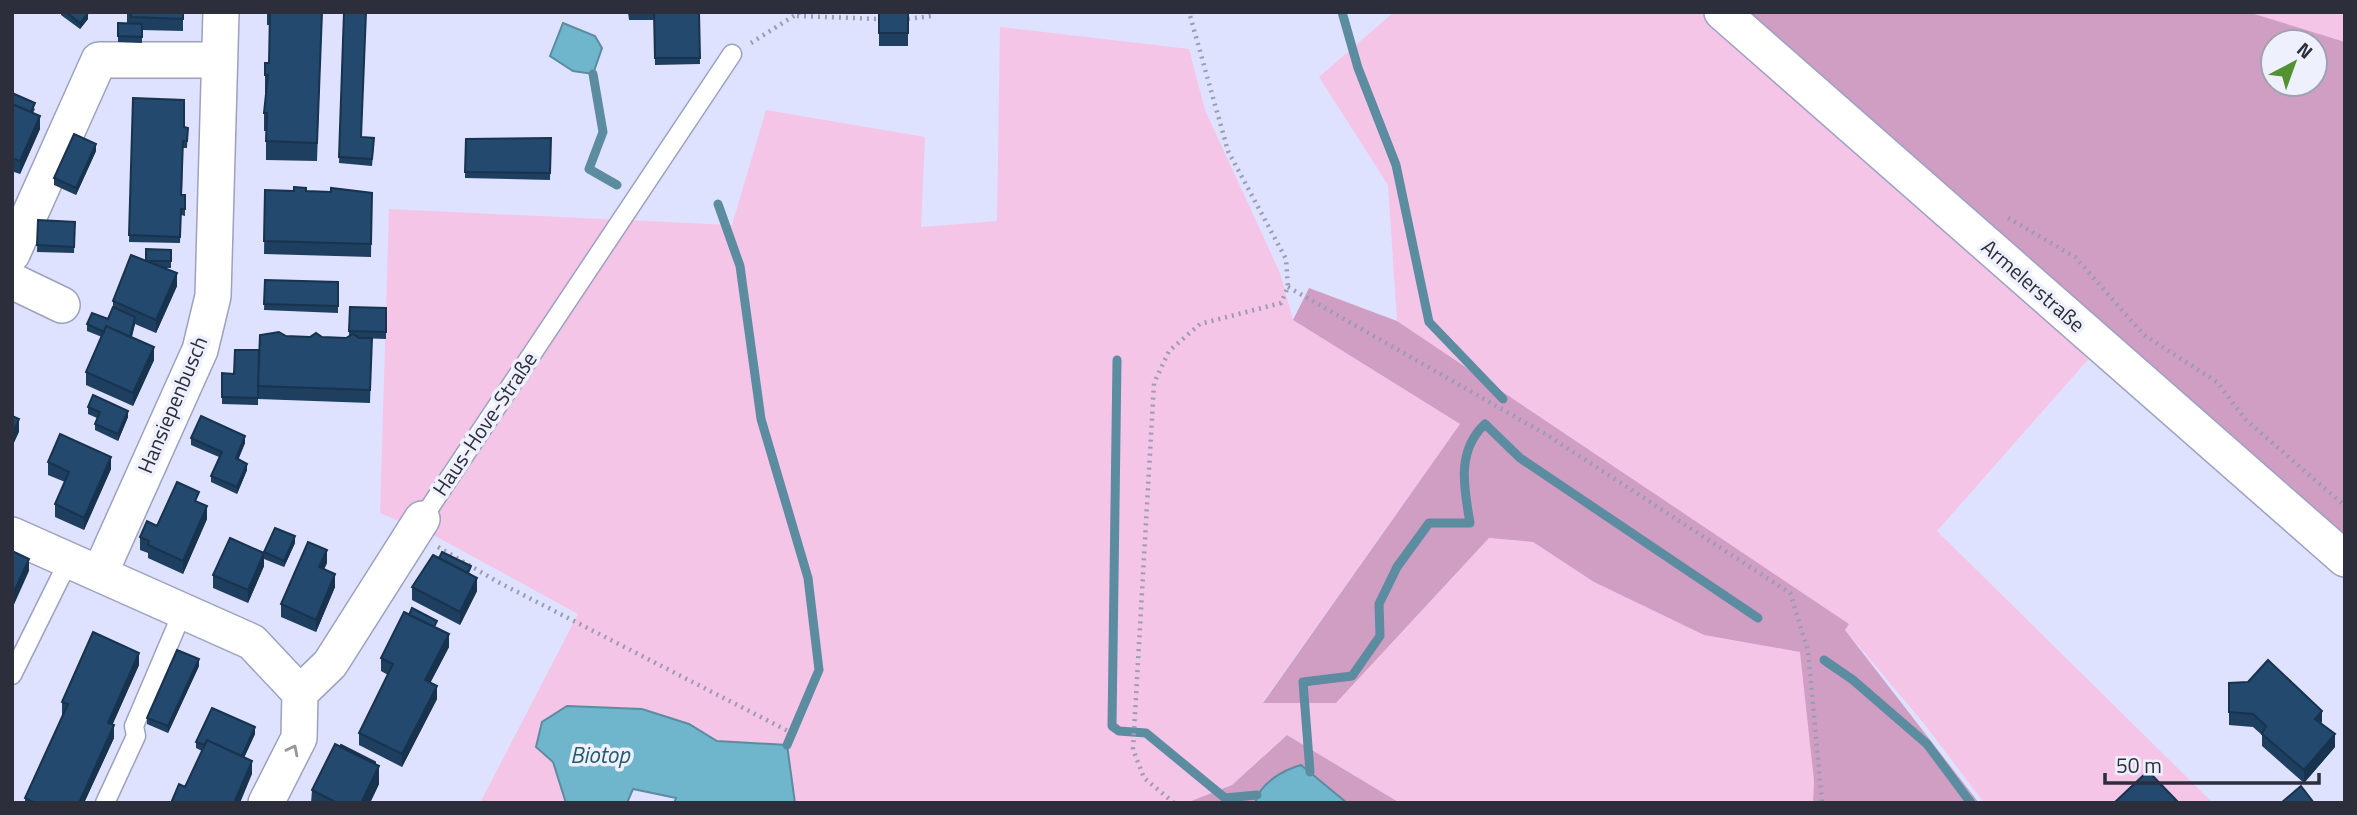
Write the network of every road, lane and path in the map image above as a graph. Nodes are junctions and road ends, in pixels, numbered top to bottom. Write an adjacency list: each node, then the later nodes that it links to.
1 (221, 12): 9 (street, Hansiepenbusch)
2 (932, 12): 7 (path)
3 (1188, 12): 13 (path)
4 (1723, 12): 18 (street, Armelerstraße)
5 (798, 14): 6 (path); 8 (path)
6 (879, 19)
7 (908, 19)
8 (732, 54): 16 (lane, Haus-Hove-Straße)
9 (219, 60): 11 (street); 19 (street, Hansiepenbusch)
10 (1999, 210): 15 (path)
11 (12, 254)
12 (12, 281): 14 (street)
13 (1289, 287): 26 (path); 27 (path)
14 (62, 305)
15 (2345, 506)
16 (417, 526): 22 (street, Haus-Hove-Straße); 23 (path)
17 (12, 535): 19 (street)
18 (2345, 559)
19 (84, 567): 20 (street); 21 (lane)
20 (183, 611): 22 (street); 24 (lane)
21 (12, 674)
22 (300, 693): 25 (street, one-way to 22)
23 (788, 731)
24 (105, 803)
25 (266, 803)
26 (1174, 803)
27 (1822, 803)

